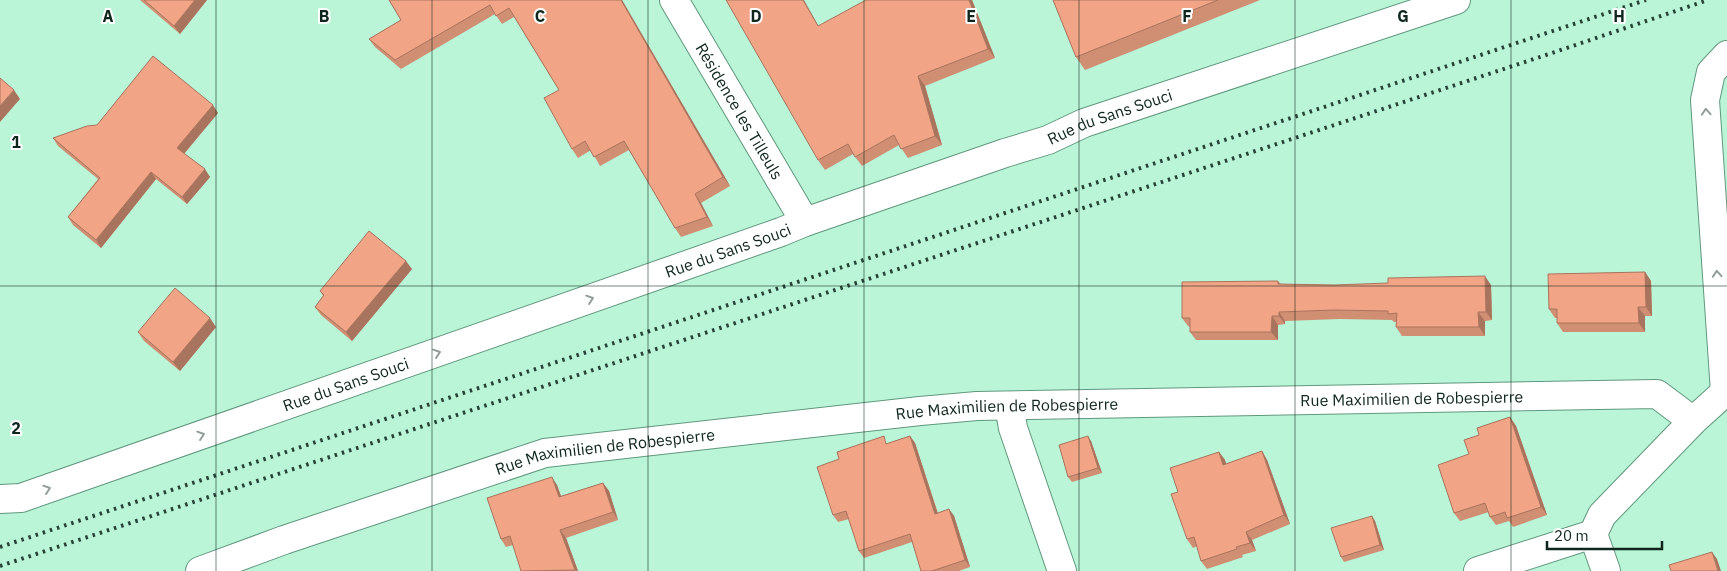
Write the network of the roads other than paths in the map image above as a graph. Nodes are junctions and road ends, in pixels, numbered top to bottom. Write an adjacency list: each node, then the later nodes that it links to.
1 (674, 0): 4 (street, Résidence les Tilleuls)
2 (1456, 0): 4 (street, Rue du Sans Souci)
3 (1727, 55): 5 (street, one-way to 3)
4 (804, 222): 8 (street, Rue du Sans Souci, one-way to 4)
5 (1726, 392): 7 (street)
6 (1008, 406): 7 (street, Rue Maximilien de Robespierre); 10 (street, Rue Maximilien de Robespierre); 11 (street)
7 (1693, 421): 9 (street)
8 (0, 499)
9 (1594, 534): 12 (street); 13 (street)
10 (200, 571)
11 (1062, 571)
12 (1478, 571)
13 (1606, 571)

